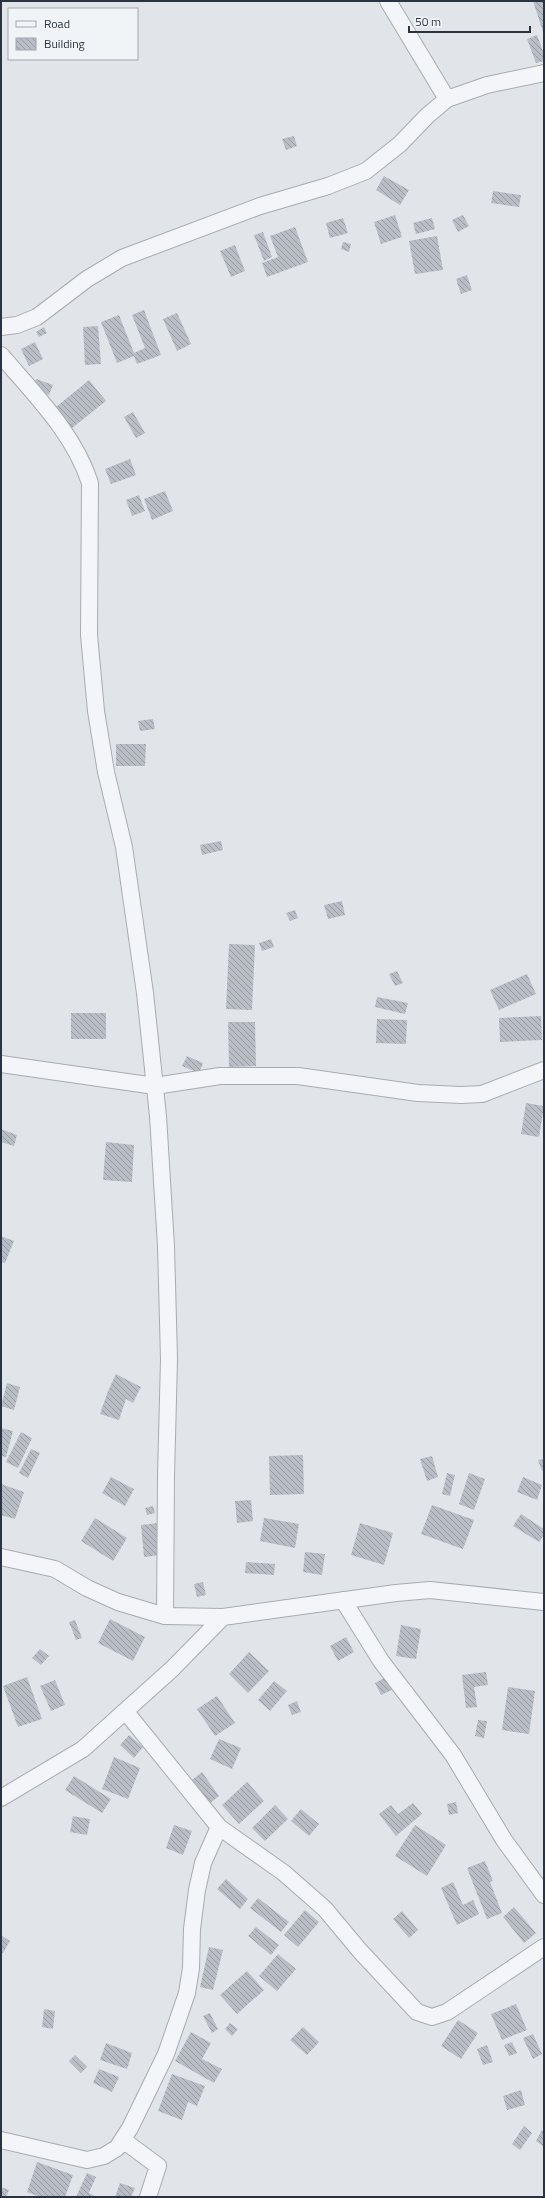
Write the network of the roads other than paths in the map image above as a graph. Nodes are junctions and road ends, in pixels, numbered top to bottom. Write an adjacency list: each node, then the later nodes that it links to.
1 (388, 1): 3 (street)
2 (544, 73): 3 (street)
3 (446, 99): 4 (street)
4 (1, 327)
5 (1, 355): 8 (street)
6 (1, 1064): 8 (street)
7 (544, 1070): 8 (street)
8 (155, 1086): 12 (street)
9 (1, 1557): 12 (street)
10 (343, 1600): 11 (street); 13 (street); 17 (street)
11 (544, 1602)
12 (165, 1616): 13 (street)
13 (224, 1617): 14 (street)
14 (126, 1712): 15 (street); 16 (street)
15 (1, 1798)
16 (220, 1827): 18 (street); 20 (street)
17 (544, 1895)
18 (544, 1947)
19 (1, 2140): 20 (street)
20 (123, 2140): 21 (street)
21 (148, 2197)

